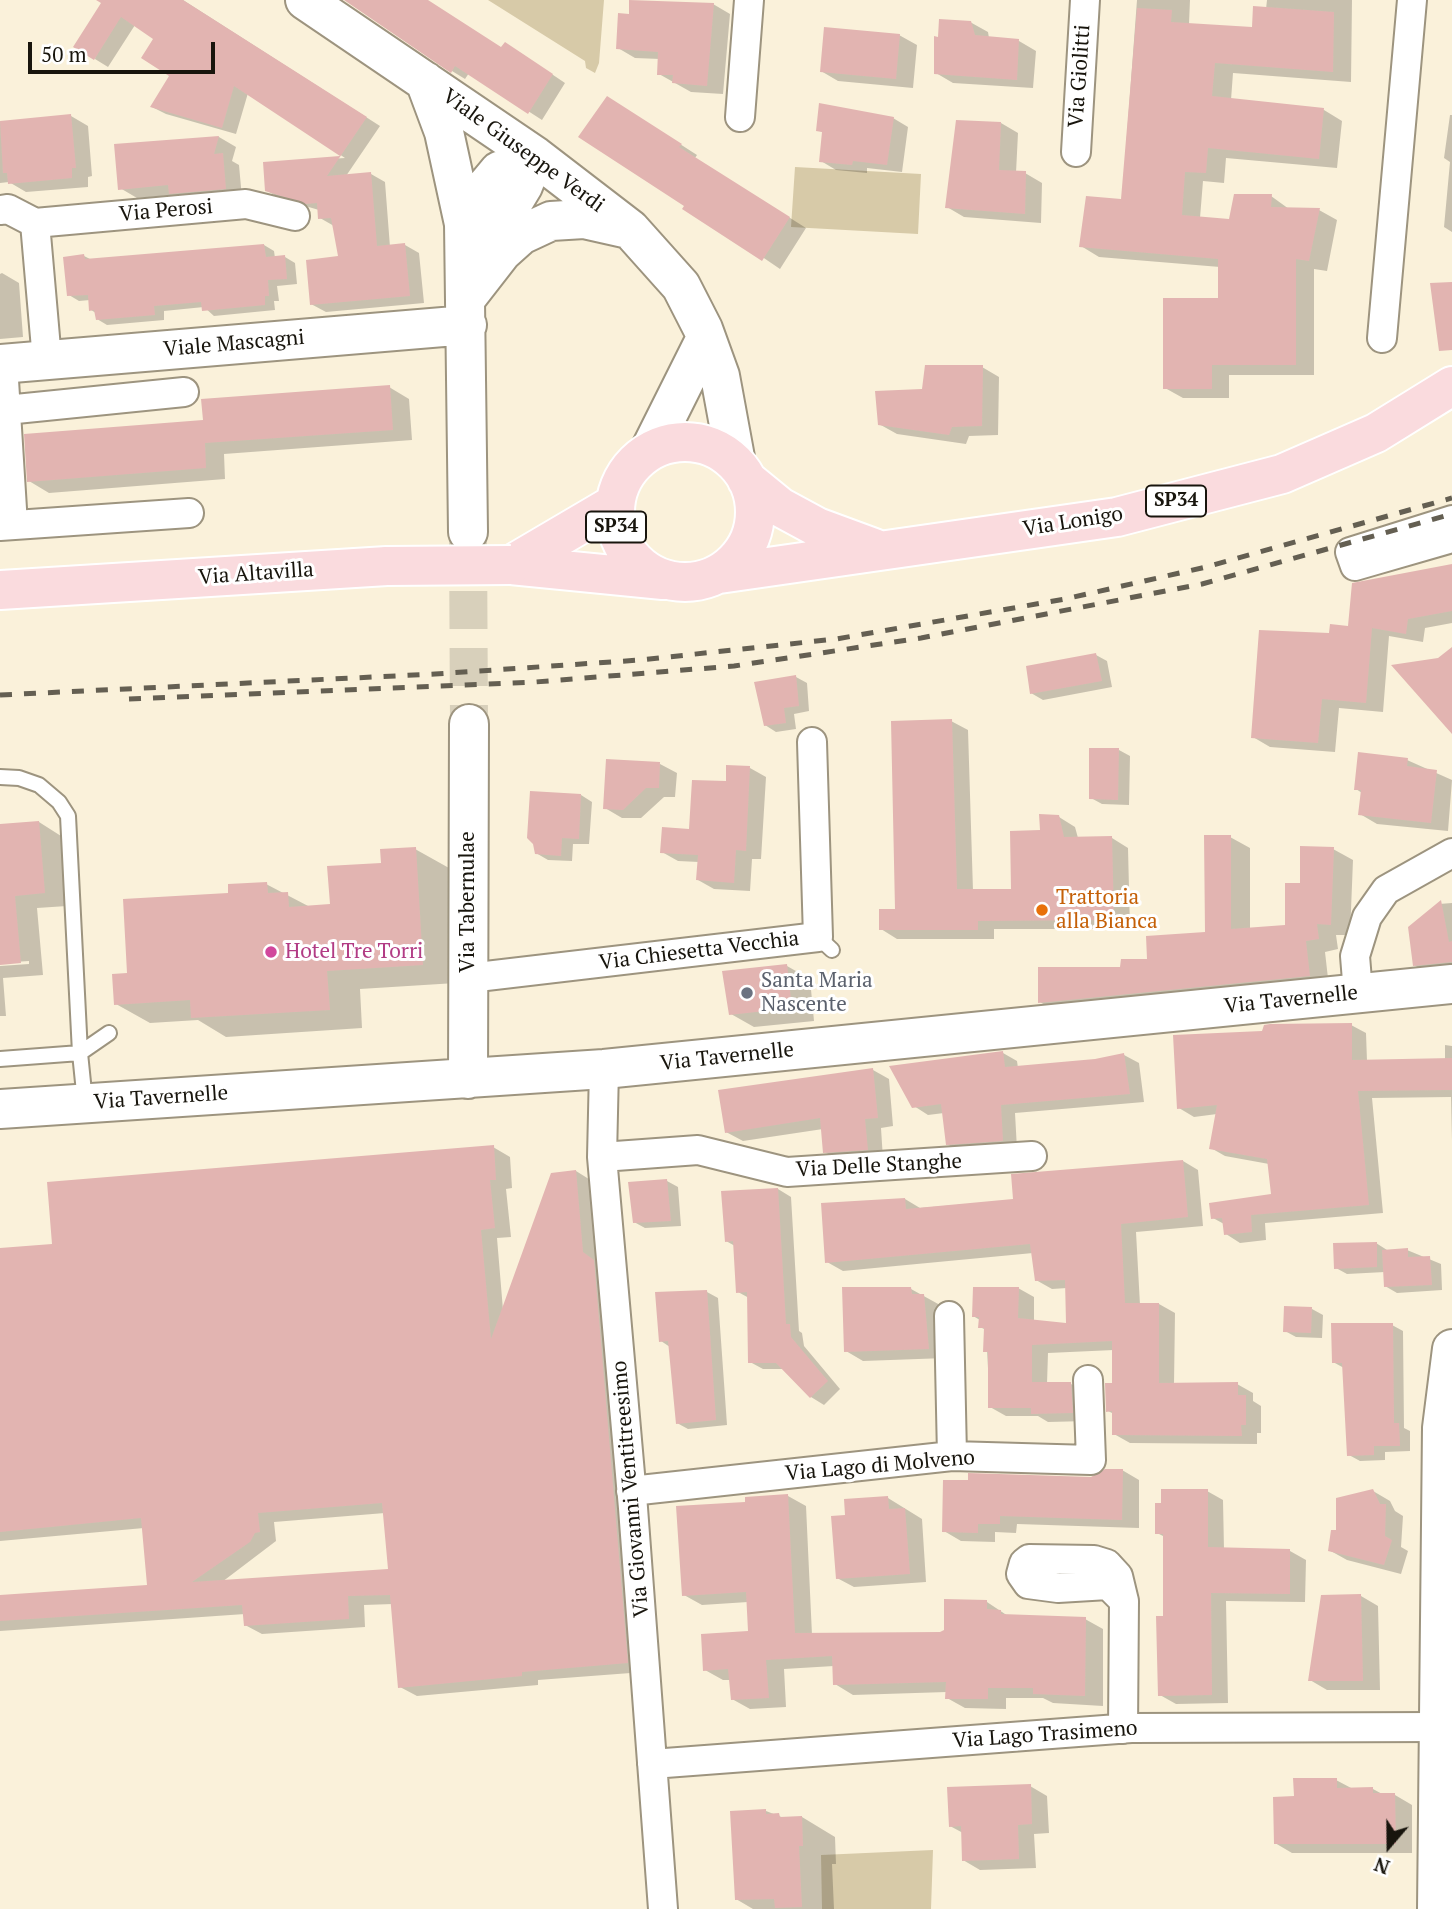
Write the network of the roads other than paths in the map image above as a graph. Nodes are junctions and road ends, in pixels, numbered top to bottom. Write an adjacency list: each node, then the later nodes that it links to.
1 (305, 0): 5 (street, Viale Giuseppe Verdi)
2 (748, 0): 6 (street)
3 (1086, 0): 7 (street, Via Giolitti)
4 (1412, 0): 16 (street)
5 (425, 81): 8 (street, Viale Giuseppe Verdi); 12 (street)
6 (740, 117)
7 (1076, 152)
8 (535, 156): 12 (street); 13 (street, Viale Giuseppe Verdi); 14 (street)
9 (0, 210): 11 (street)
10 (295, 216): 11 (street, Via Perosi)
11 (35, 223): 17 (street)
12 (464, 224): 14 (street)
13 (630, 229): 14 (street); 15 (street, Viale Giuseppe Verdi)
14 (467, 311): 17 (street, Viale Mascagni); 28 (street)
15 (706, 338): 22 (street); 23 (street, Viale Giuseppe Verdi)
16 (1382, 338)
17 (47, 360): 18 (street, Viale Mascagni)
18 (1, 364): 21 (street)
19 (1452, 386): 30 (main road, Via Lonigo / SP34)
20 (184, 392): 21 (street)
21 (6, 410): 27 (street)
22 (650, 450): 23 (main road, SP34); 24 (main road, SP34)
23 (741, 472): 30 (main road, Via Lonigo / SP34); 32 (main road)
24 (613, 505): 31 (main road, SP34); 33 (main road, SP34)
25 (189, 513): 27 (street)
26 (1452, 520): 29 (street)
27 (6, 526)
28 (468, 533)
29 (1452, 538)
30 (879, 550): 32 (main road, Via Lonigo / SP34)
31 (512, 565): 33 (main road, Via Altavilla / SP34); 34 (main road, Via Altavilla / SP34, bridge)
32 (719, 574): 33 (main road, SP34)
33 (670, 581)
34 (0, 590)
35 (470, 724): 39 (street, Via Tabernulae)
36 (813, 742): 39 (street, Via Chiesetta Vecchia)
37 (0, 778): 45 (lane)
38 (1452, 853): 41 (street)
39 (469, 978): 48 (street, Via Tabernulae)
40 (1452, 984): 41 (street, Via Tavernelle)
41 (1358, 993): 43 (street, Via Tavernelle)
42 (962, 1018): 43 (lane)
43 (1021, 1027): 47 (street, Via Tavernelle)
44 (109, 1033): 45 (lane)
45 (80, 1053): 46 (lane); 49 (lane)
46 (0, 1059)
47 (604, 1069): 48 (street, Via Tavernelle); 52 (street, Via Giovanni Ventitreesimo)
48 (468, 1079): 49 (street, Via Tavernelle)
49 (86, 1103): 50 (street, Via Tavernelle)
50 (0, 1109)
51 (1032, 1156): 52 (street, Via Delle Stanghe)
52 (602, 1157): 58 (street, Via Giovanni Ventitreesimo)
53 (949, 1316): 57 (street)
54 (1452, 1349): 56 (street)
55 (1088, 1380): 57 (street, Via Lago di Molveno)
56 (1447, 1440): 60 (street)
57 (952, 1456): 58 (street, Via Lago di Molveno)
58 (631, 1491): 63 (street, Via Giovanni Ventitreesimo)
59 (1124, 1601): 62 (street)
60 (1446, 1652): 61 (street)
61 (1439, 1727): 62 (street, Via Lago Trasimeno); 65 (street)
62 (1123, 1728): 63 (street, Via Lago Trasimeno)
63 (652, 1765): 64 (street, Via Giovanni Ventitreesimo)
64 (663, 1909)
65 (1437, 1909)

